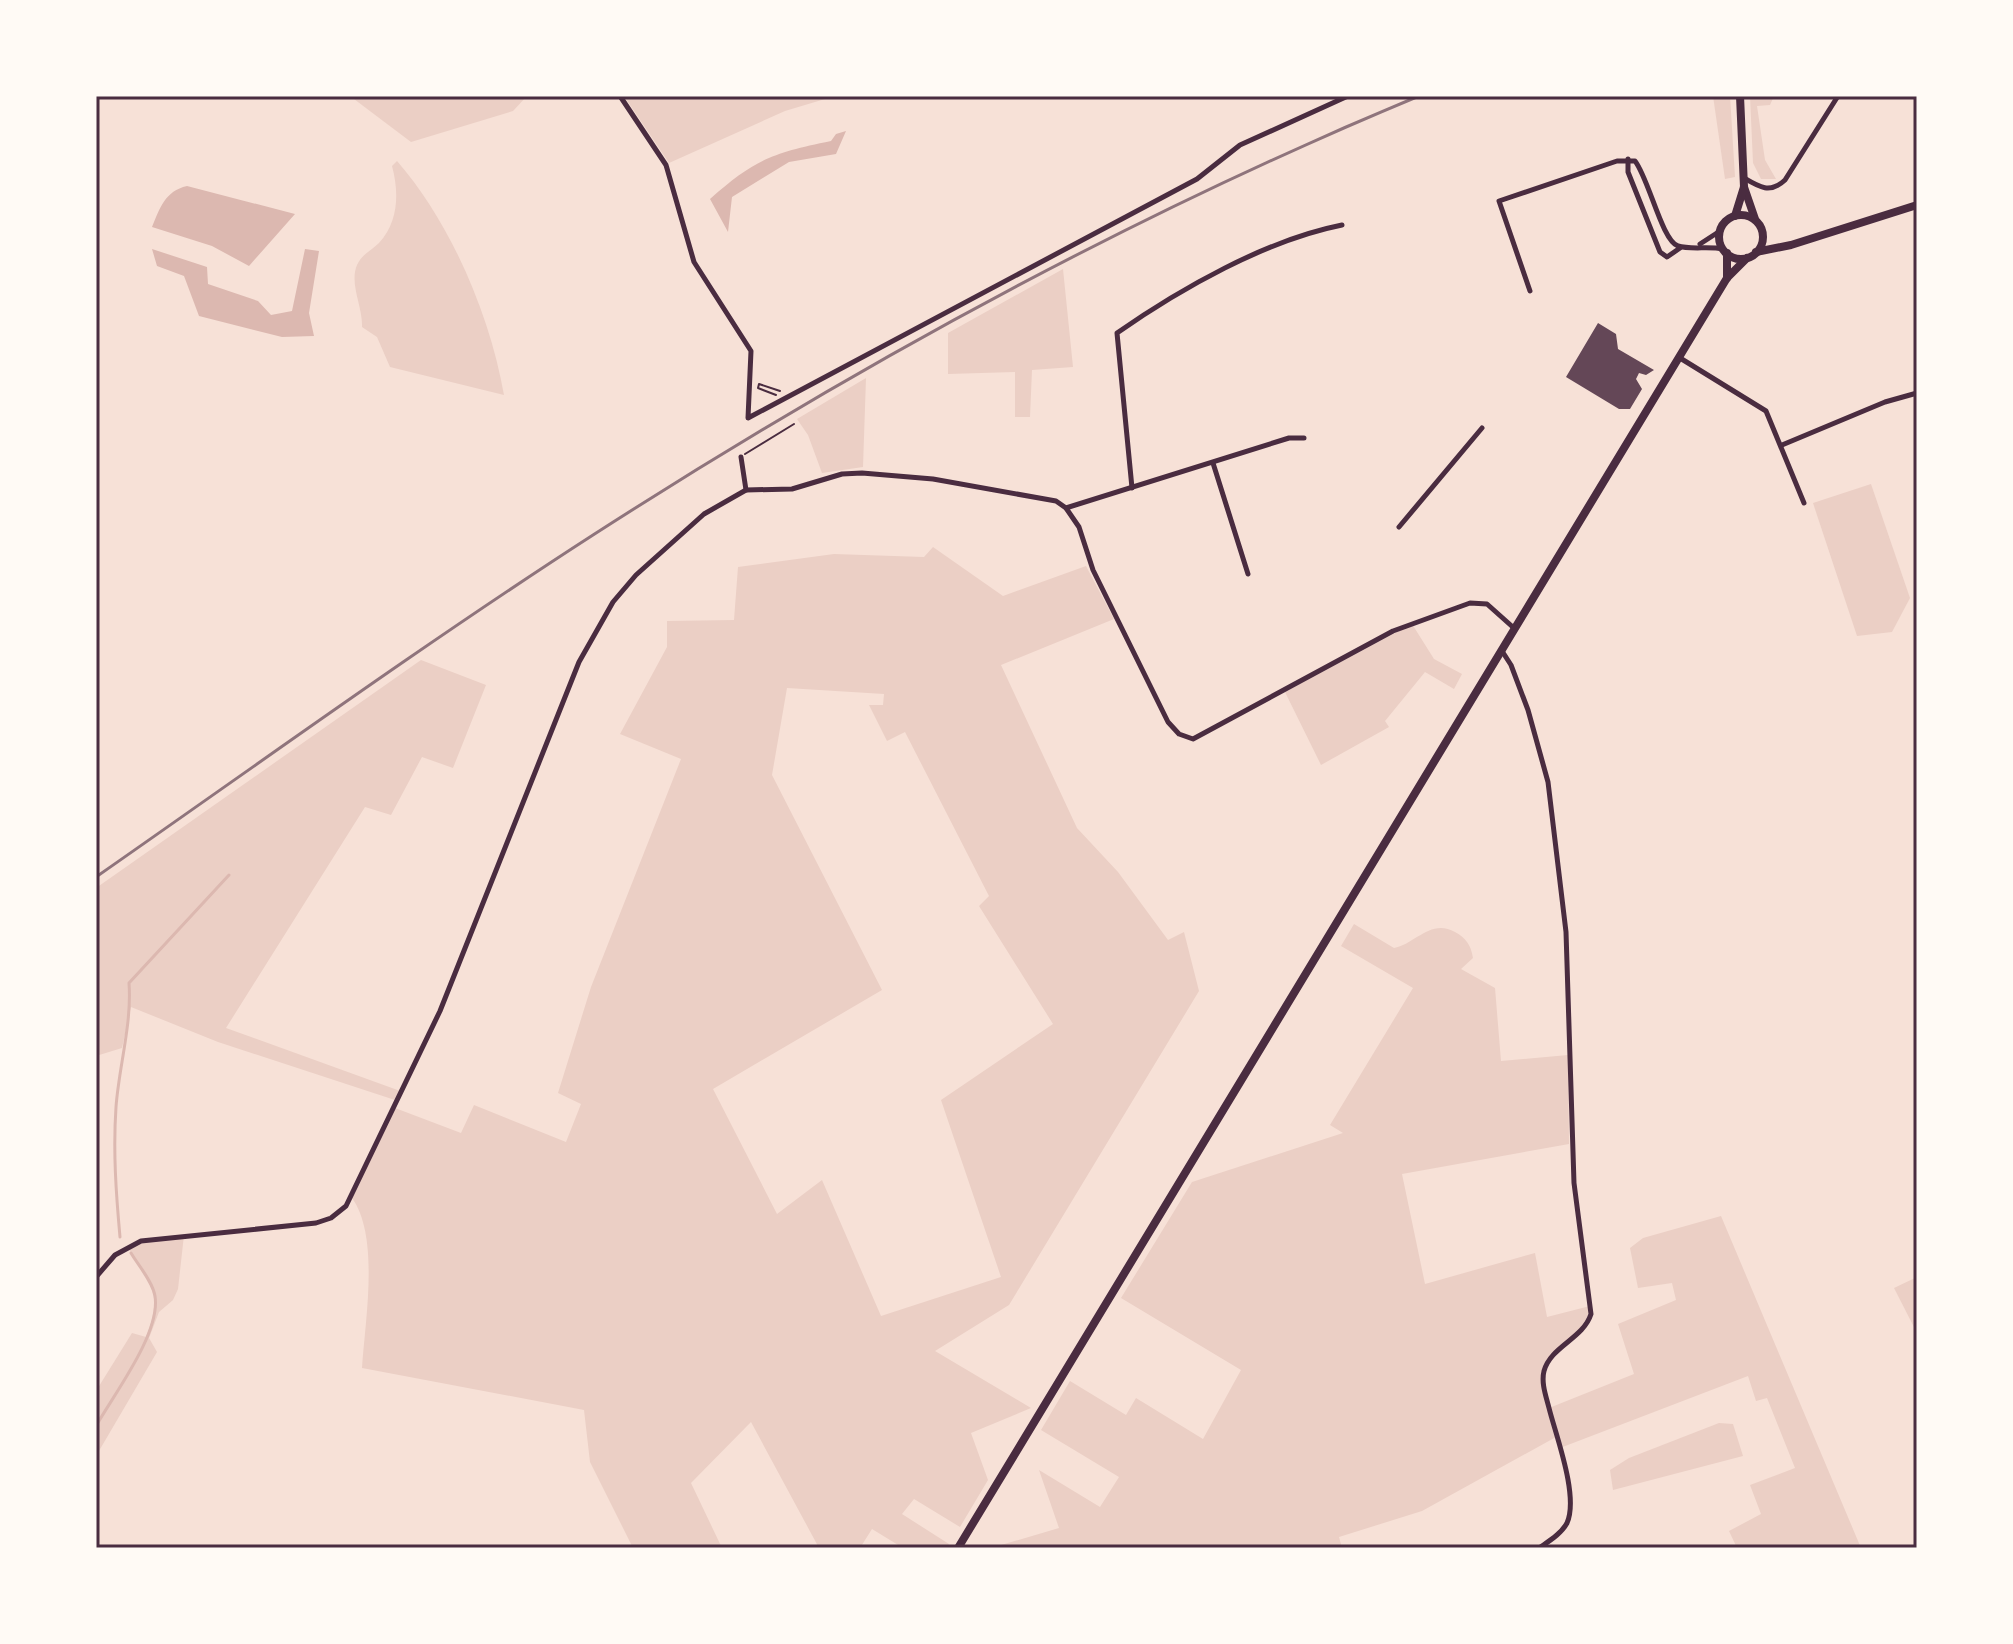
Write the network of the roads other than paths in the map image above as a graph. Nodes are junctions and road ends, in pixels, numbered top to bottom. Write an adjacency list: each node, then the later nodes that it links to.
1 (620, 96): 2 (street)
2 (1348, 96)
3 (1740, 96): 6 (main road)
4 (1838, 96): 6 (street)
5 (1628, 159): 15 (street); 15 (street); 20 (street)
6 (1744, 183): 8 (main road); 9 (main road)
7 (1917, 205): 14 (main road)
8 (1735, 216): 9 (main road); 11 (main road)
9 (1755, 220): 12 (main road)
10 (1342, 225): 28 (street)
11 (1720, 231): 13 (street); 16 (main road)
12 (1763, 233): 14 (main road); 17 (main road)
13 (1695, 246): 15 (street); 16 (street)
14 (1785, 246): 17 (main road)
15 (1680, 248)
16 (1725, 251): 18 (main road); 19 (main road)
17 (1756, 252): 18 (main road)
18 (1747, 258): 19 (main road)
19 (1727, 278): 21 (main road)
20 (1530, 291)
21 (1680, 358): 25 (street); 34 (main road)
22 (1917, 393): 25 (street)
23 (1482, 428): 32 (street)
24 (1304, 438): 27 (street)
25 (1782, 445): 30 (street)
26 (741, 457): 29 (street)
27 (1213, 463): 28 (street); 33 (street)
28 (1132, 488): 31 (street)
29 (746, 490): 31 (street); 36 (street)
30 (1804, 503)
31 (1066, 508): 34 (street)
32 (1399, 527)
33 (1248, 574)
34 (1515, 629): 35 (main road)
35 (1502, 651): 37 (main road); 38 (street)
36 (96, 1277)
37 (958, 1548)
38 (1539, 1548)

